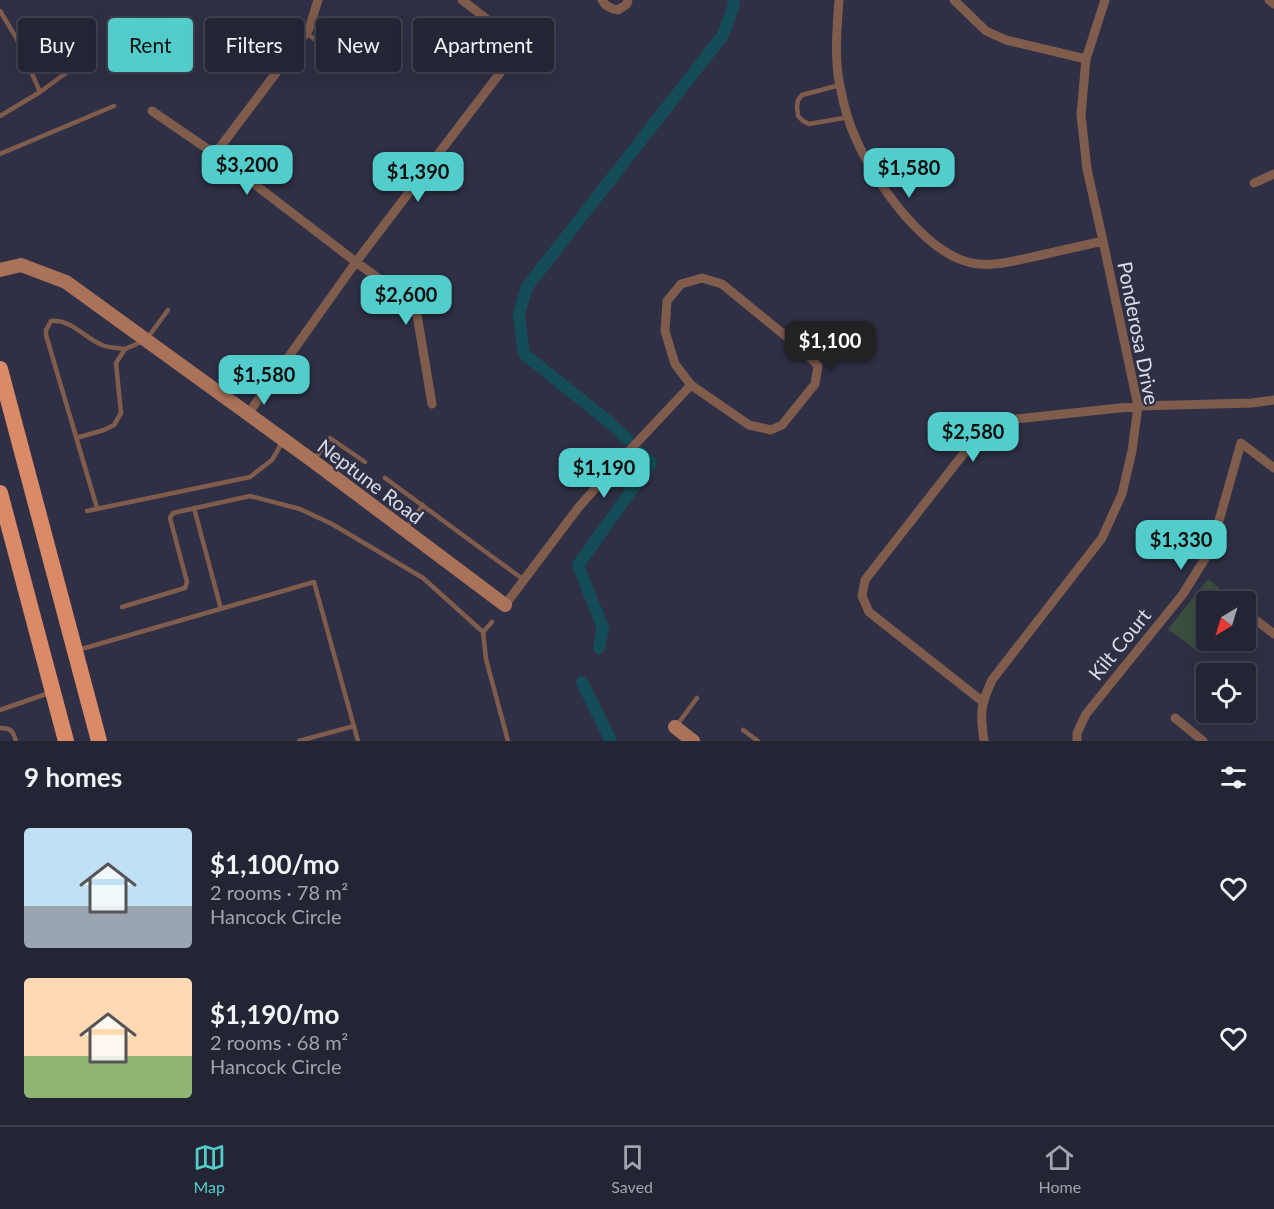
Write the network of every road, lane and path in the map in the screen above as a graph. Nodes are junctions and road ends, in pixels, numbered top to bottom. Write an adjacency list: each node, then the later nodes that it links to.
1 (318, 0): 11 (street)
2 (462, 0): 26 (street)
3 (602, 0): 4 (street)
4 (628, 0)
5 (839, 0): 15 (street)
6 (954, 0): 13 (street)
7 (1105, 0): 13 (street, Ponderosa Drive)
8 (1269, 0): 9 (street)
9 (1274, 4)
10 (0, 11): 16 (lane)
11 (306, 33): 12 (lane); 22 (street)
12 (316, 40)
13 (1086, 59): 25 (street, Ponderosa Drive)
14 (68, 72): 16 (lane)
15 (840, 85): 20 (street); 20 (lane)
16 (40, 92): 19 (lane)
17 (114, 106): 21 (lane)
18 (152, 111): 22 (street)
19 (0, 117)
20 (849, 117): 25 (street)
21 (0, 154)
22 (215, 154): 26 (street)
23 (1274, 174): 24 (street)
24 (1254, 183)
25 (1103, 241): 35 (street, Ponderosa Drive)
26 (356, 262): 34 (street); 36 (street)
27 (0, 270): 29 (main road, Neptune Road)
28 (168, 310): 29 (lane)
29 (146, 340): 30 (lane); 36 (main road, Neptune Road)
30 (125, 350): 37 (lane); 37 (lane)
31 (0, 369): 58 (highway)
32 (692, 385): 32 (street); 50 (street)
33 (1274, 400): 35 (street)
34 (432, 404)
35 (1138, 406): 61 (street, Ponderosa Drive); 61 (street)
36 (248, 414): 38 (main road, Neptune Road)
37 (76, 438): 45 (lane)
38 (283, 440): 39 (main road, Neptune Road); 45 (lane)
39 (313, 461): 40 (lane); 49 (main road, Neptune Road)
40 (364, 462)
41 (1274, 468): 78 (street, Kilt Court)
42 (385, 478): 44 (lane)
43 (0, 493): 48 (highway)
44 (423, 506): 49 (lane); 50 (lane)
45 (97, 508): 47 (lane)
46 (194, 508): 52 (lane); 53 (lane); 56 (lane)
47 (87, 511)
48 (3, 515): 59 (highway)
49 (404, 530): 51 (main road, Neptune Road)
50 (524, 580): 51 (street)
51 (505, 605)
52 (122, 606)
53 (221, 609): 58 (lane); 64 (lane)
54 (1257, 621): 57 (street)
55 (492, 622): 56 (lane)
56 (483, 632): 74 (lane)
57 (1274, 634)
58 (75, 651): 71 (highway)
59 (52, 691): 62 (lane); 69 (highway); 70 (highway)
60 (697, 698): 65 (lane)
61 (982, 701): 77 (street, Ponderosa Drive)
62 (0, 710)
63 (1175, 718): 79 (street)
64 (354, 726): 72 (lane); 73 (lane)
65 (675, 727): 75 (main road)
66 (0, 728): 68 (lane)
67 (743, 730): 76 (lane)
68 (16, 741)
69 (66, 741)
70 (76, 741)
71 (99, 741)
72 (299, 741)
73 (358, 741)
74 (508, 741)
75 (693, 741)
76 (758, 741)
77 (984, 741)
78 (1077, 741)
79 (1203, 741)

